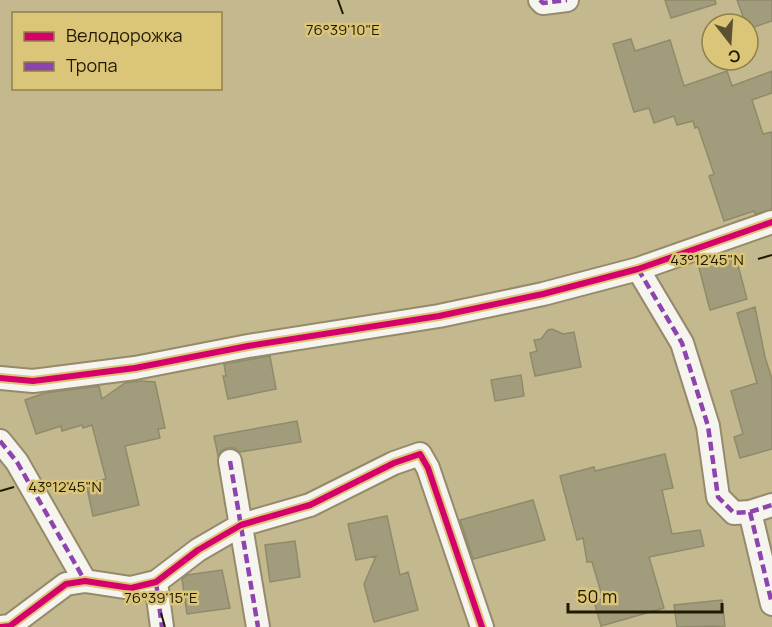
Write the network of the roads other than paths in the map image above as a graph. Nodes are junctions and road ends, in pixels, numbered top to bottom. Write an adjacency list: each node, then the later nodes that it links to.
1 (567, 0): 2 (street)
2 (542, 2)
3 (772, 222): 4 (street)
4 (638, 269): 5 (street); 9 (street)
5 (0, 378)
6 (0, 441): 11 (street)
7 (230, 461): 10 (street)
8 (772, 505): 9 (street)
9 (750, 512): 13 (street)
10 (241, 525): 12 (street); 16 (street); 17 (street)
11 (85, 581): 12 (street); 14 (street)
12 (156, 582): 15 (street)
13 (772, 604)
14 (7, 627)
15 (162, 627)
16 (258, 627)
17 (482, 627)

